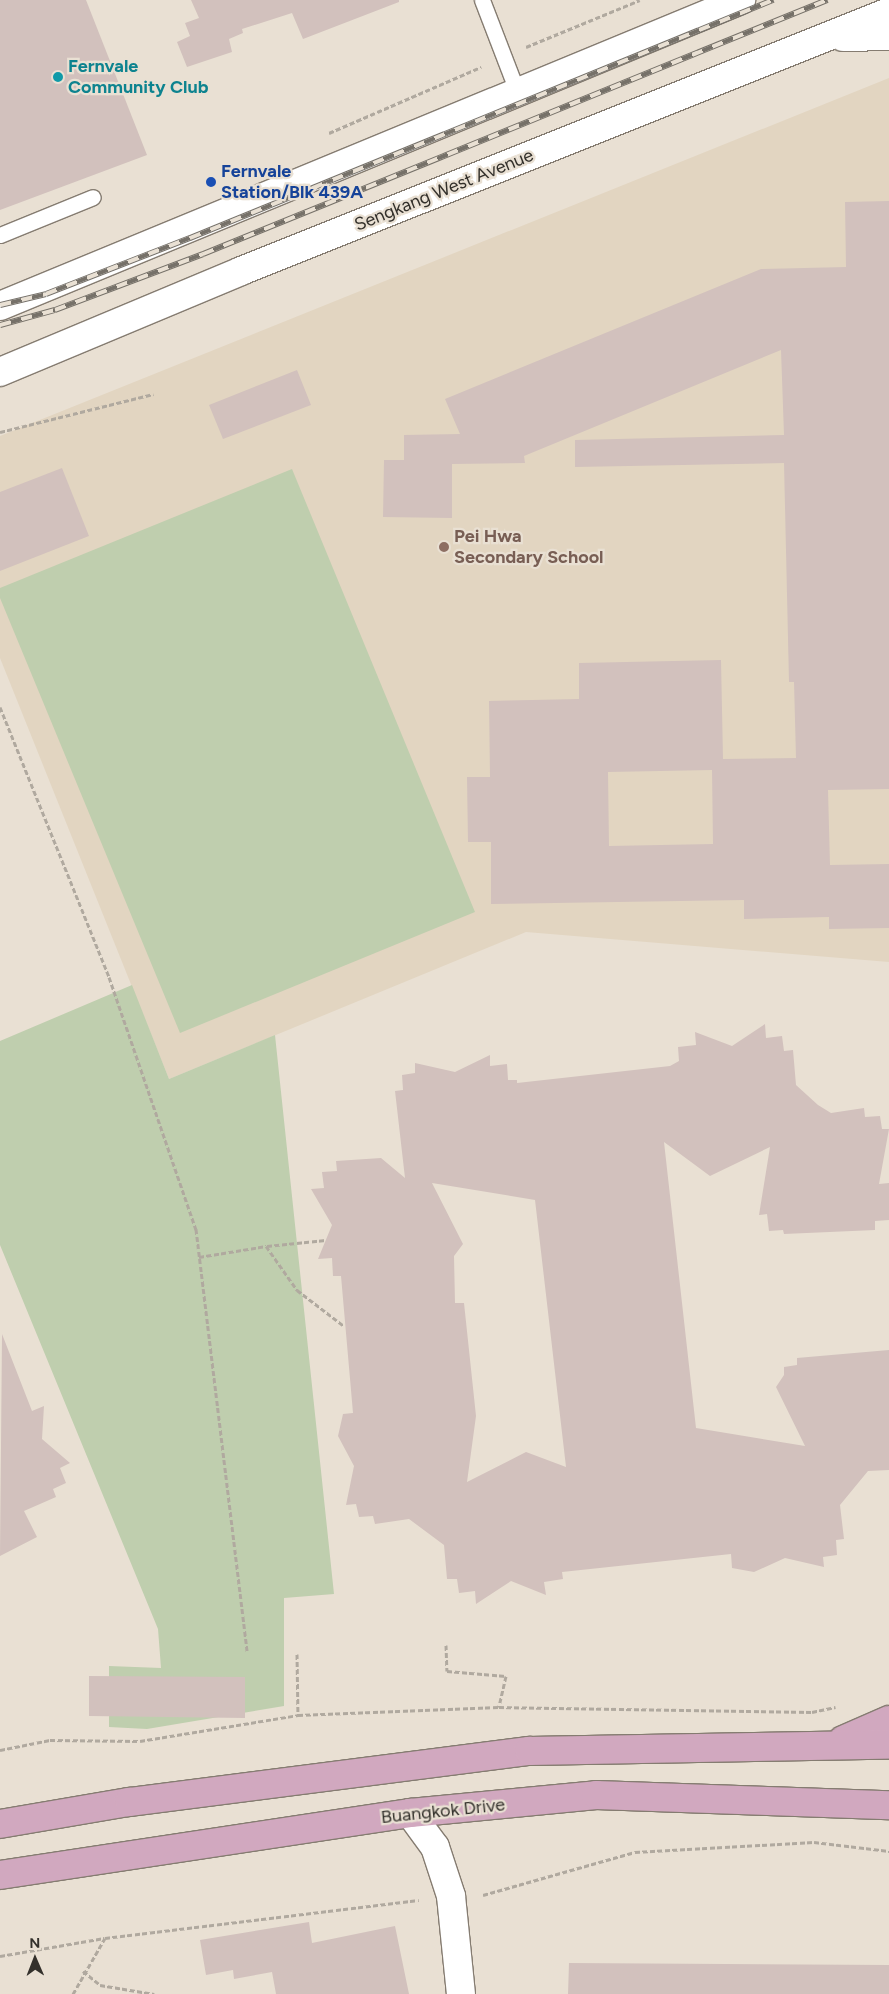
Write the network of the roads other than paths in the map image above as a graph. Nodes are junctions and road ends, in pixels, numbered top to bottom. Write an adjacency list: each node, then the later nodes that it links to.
1 (482, 0): 6 (lane)
2 (741, 0): 6 (main road)
3 (889, 12): 5 (main road, Sengkang West Avenue)
4 (889, 36): 5 (main road)
5 (829, 37): 10 (main road, Sengkang West Avenue)
6 (517, 91): 9 (main road)
7 (93, 197): 8 (lane)
8 (0, 235)
9 (0, 306)
10 (0, 372)
11 (889, 1720): 12 (main road)
12 (835, 1744): 13 (main road); 16 (main road)
13 (889, 1745)
14 (889, 1805): 15 (main road, Buangkok Drive)
15 (410, 1813): 17 (main road, Buangkok Drive); 18 (main road)
16 (0, 1824)
17 (0, 1875)
18 (461, 1994)

